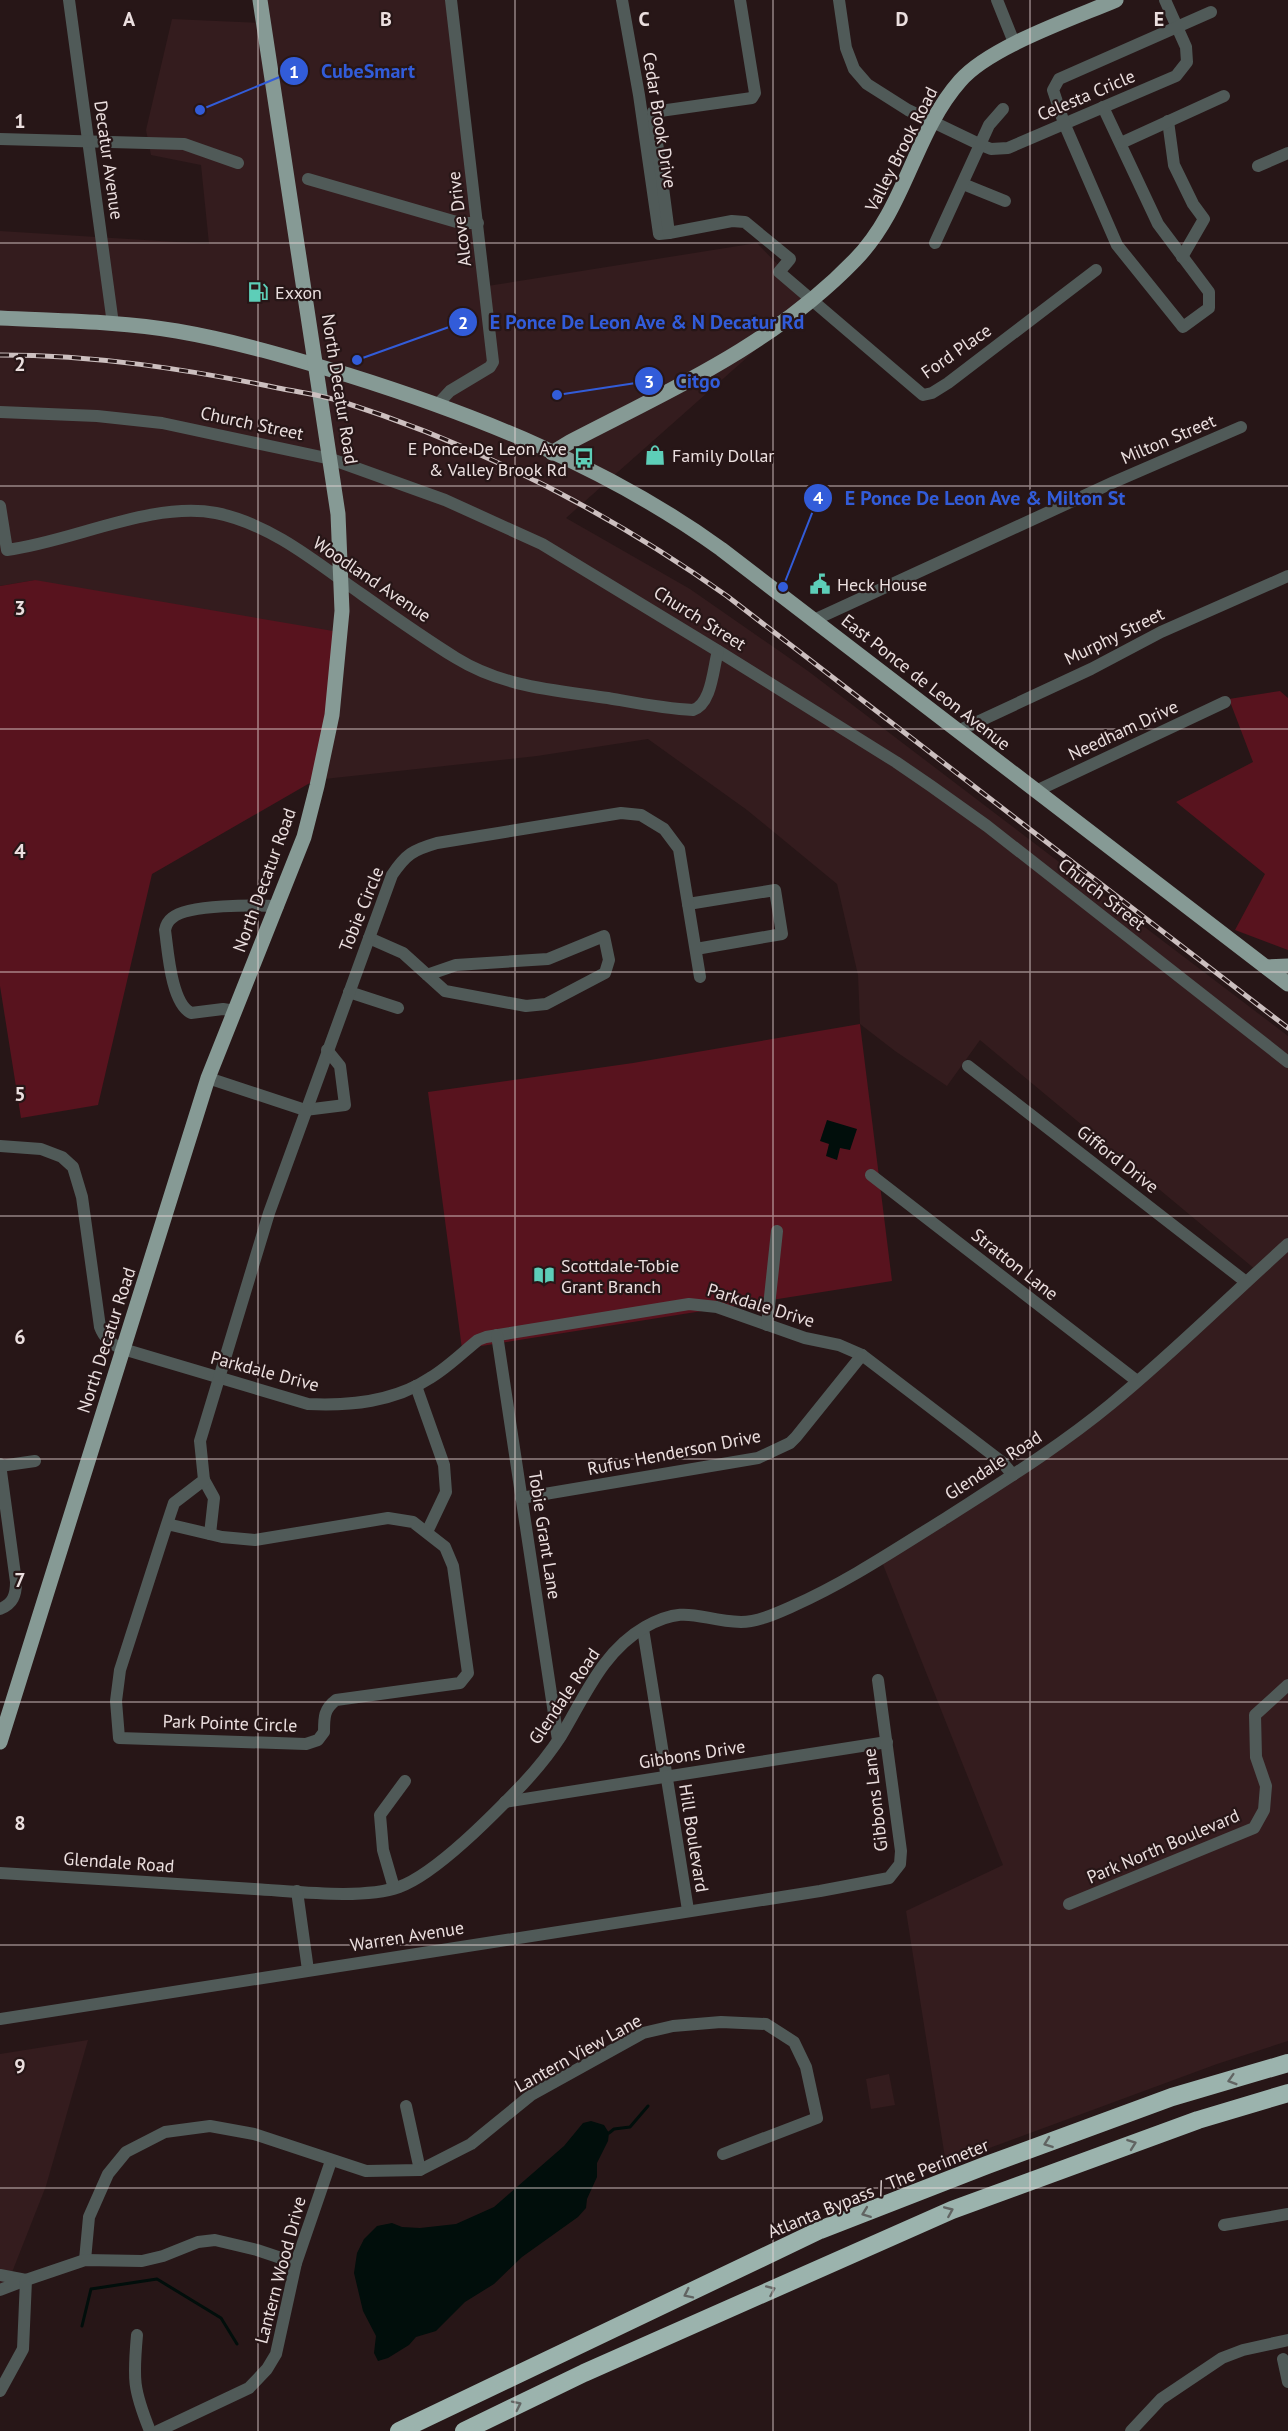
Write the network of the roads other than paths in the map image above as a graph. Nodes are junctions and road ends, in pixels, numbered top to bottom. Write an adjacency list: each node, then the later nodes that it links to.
1 (69, 0): 21 (street, Decatur Avenue)
2 (260, 0): 37 (main road, North Decatur Road)
3 (451, 0): 30 (street, Alcove Drive)
4 (622, 0): 16 (street, Cedar Brook Drive)
5 (740, 0): 16 (street, Cedar Brook Drive)
6 (839, 0): 17 (street, Celesta Cricle)
7 (997, 0): 12 (street)
8 (1116, 0): 12 (main road, Valley Brook Road)
9 (1165, 0): 11 (street, Celesta Cricle)
10 (1211, 12): 11 (street)
11 (1177, 27): 14 (street, Celesta Cricle); 19 (street)
12 (1015, 45): 17 (main road, Valley Brook Road)
13 (1224, 96): 18 (street)
14 (1103, 107): 19 (street, Celesta Cricle); 22 (street)
15 (1003, 109): 23 (street)
16 (647, 113): 34 (street, Cedar Brook Drive)
17 (933, 121): 23 (street, Celesta Cricle); 34 (main road, Valley Brook Road)
18 (1168, 121): 22 (street); 32 (street)
19 (1064, 123): 23 (street, Celesta Cricle); 32 (street)
20 (0, 139): 21 (street)
21 (87, 140): 25 (street); 36 (street, Decatur Avenue)
22 (1121, 143): 32 (street)
23 (981, 145): 28 (street)
24 (1288, 153): 26 (street)
25 (238, 163)
26 (1258, 166)
27 (308, 178): 30 (street)
28 (963, 184): 29 (street); 31 (street)
29 (1005, 201)
30 (478, 222): 38 (street, Alcove Drive)
31 (935, 243)
32 (1182, 257)
33 (1096, 270): 34 (street, Ford Place)
34 (812, 300): 41 (main road, Valley Brook Road)
35 (0, 318): 36 (main road, East Ponce de Leon Avenue)
36 (113, 324): 37 (main road, East Ponce de Leon Avenue)
37 (317, 365): 38 (main road, East Ponce de Leon Avenue); 42 (main road, North Decatur Road)
38 (437, 405): 41 (main road, East Ponce de Leon Avenue)
39 (0, 412): 42 (street, Church Street)
40 (1241, 427): 46 (street, Milton Street)
41 (552, 453): 46 (main road, East Ponce de Leon Avenue)
42 (331, 459): 45 (main road, North Decatur Road); 47 (street, Church Street)
43 (0, 506): 45 (street, Woodland Avenue)
44 (1288, 576): 49 (street, Murphy Street)
45 (343, 580): 47 (street, Woodland Avenue); 52 (main road, North Decatur Road)
46 (814, 620): 49 (main road, East Ponce de Leon Avenue)
47 (718, 651): 64 (street, Church Street)
48 (1225, 702): 50 (street, Needham Drive)
49 (958, 731): 50 (main road, East Ponce de Leon Avenue)
50 (1036, 791): 56 (main road, East Ponce de Leon Avenue)
51 (688, 904): 53 (street, Tobie Circle); 54 (street, Tobie Circle); 54 (street)
52 (278, 906): 62 (main road, North Decatur Road); 62 (street)
53 (369, 938): 57 (street); 60 (street, Tobie Circle)
54 (696, 949): 58 (street, Tobie Circle)
55 (1288, 966): 56 (main road)
56 (1266, 967): 59 (main road, East Ponce de Leon Avenue)
57 (427, 975): 57 (street)
58 (700, 977)
59 (1288, 984)
60 (349, 992): 61 (street); 63 (street, Tobie Circle)
61 (398, 1008)
62 (235, 1011): 66 (main road, North Decatur Road)
63 (327, 1050): 67 (street, Tobie Circle); 67 (street)
64 (1288, 1062)
65 (968, 1066): 72 (street, Gifford Drive)
66 (208, 1078): 67 (street); 75 (main road, North Decatur Road)
67 (305, 1110): 77 (street, Tobie Circle)
68 (0, 1146): 75 (street)
69 (871, 1175): 78 (street, Stratton Lane)
70 (777, 1231): 73 (street)
71 (1288, 1244): 72 (street, Glendale Road)
72 (1246, 1282): 78 (street, Glendale Road)
73 (767, 1325): 74 (street, Parkdale Drive); 76 (street, Parkdale Drive)
74 (497, 1335): 79 (street, Parkdale Drive); 84 (street, Tobie Grant Lane)
75 (123, 1349): 77 (street, Parkdale Drive); 93 (main road, North Decatur Road)
76 (862, 1355): 82 (street, Parkdale Drive); 84 (street, Rufus Henderson Drive)
77 (218, 1377): 79 (street, Parkdale Drive); 83 (street)
78 (1137, 1381): 82 (street, Glendale Road)
79 (416, 1386): 86 (street)
80 (35, 1461): 81 (street)
81 (0, 1465): 88 (street)
82 (1013, 1475): 89 (street, Glendale Road)
83 (204, 1480): 85 (street, Park Pointe Circle); 87 (street)
84 (521, 1498): 92 (street, Tobie Grant Lane)
85 (167, 1524): 86 (street, Park Pointe Circle); 87 (street, Park Pointe Circle)
86 (427, 1532): 87 (street, Park Pointe Circle)
87 (210, 1534)
88 (0, 1609)
89 (643, 1629): 92 (street, Glendale Road); 95 (street, Hill Boulevard)
90 (878, 1680): 94 (street, Gibbons Lane)
91 (1288, 1685): 102 (street, Park North Boulevard)
92 (558, 1740): 97 (street, Glendale Road)
93 (0, 1742)
94 (887, 1742): 95 (street, Gibbons Drive); 101 (street, Gibbons Lane)
95 (666, 1776): 97 (street, Gibbons Drive); 103 (street, Hill Boulevard)
96 (405, 1781): 99 (street)
97 (504, 1802): 99 (street, Glendale Road)
98 (0, 1873): 100 (street, Glendale Road)
99 (394, 1888): 100 (street, Glendale Road)
100 (297, 1891): 104 (street)
101 (820, 1891): 103 (street, Warren Avenue)
102 (1069, 1904)
103 (687, 1910): 104 (street, Warren Avenue)
104 (308, 1970): 105 (street, Warren Avenue)
105 (0, 2019)
106 (1288, 2063): 126 (highway, Atlanta Bypass / The Perimeter, one-way to 126)
107 (1288, 2092): 127 (highway, one-way to 107)
108 (406, 2106): 111 (street)
109 (723, 2154): 111 (street, Lantern View Lane)
110 (331, 2161): 111 (street, Lantern View Lane); 114 (street, Lantern View Lane); 115 (street, Lantern Wood Drive)
111 (420, 2170)
112 (1288, 2214): 113 (street)
113 (1224, 2225)
114 (85, 2260): 115 (street); 117 (street)
115 (296, 2263): 125 (street, Lantern Wood Drive)
116 (0, 2275): 117 (street)
117 (26, 2280): 118 (street); 123 (street)
118 (0, 2290)
119 (137, 2335): 124 (street)
120 (1288, 2340): 128 (street)
121 (1283, 2359): 122 (street)
122 (1288, 2382)
123 (0, 2391)
124 (150, 2431)
125 (158, 2431)
126 (399, 2431)
127 (464, 2431)
128 (1131, 2431)

